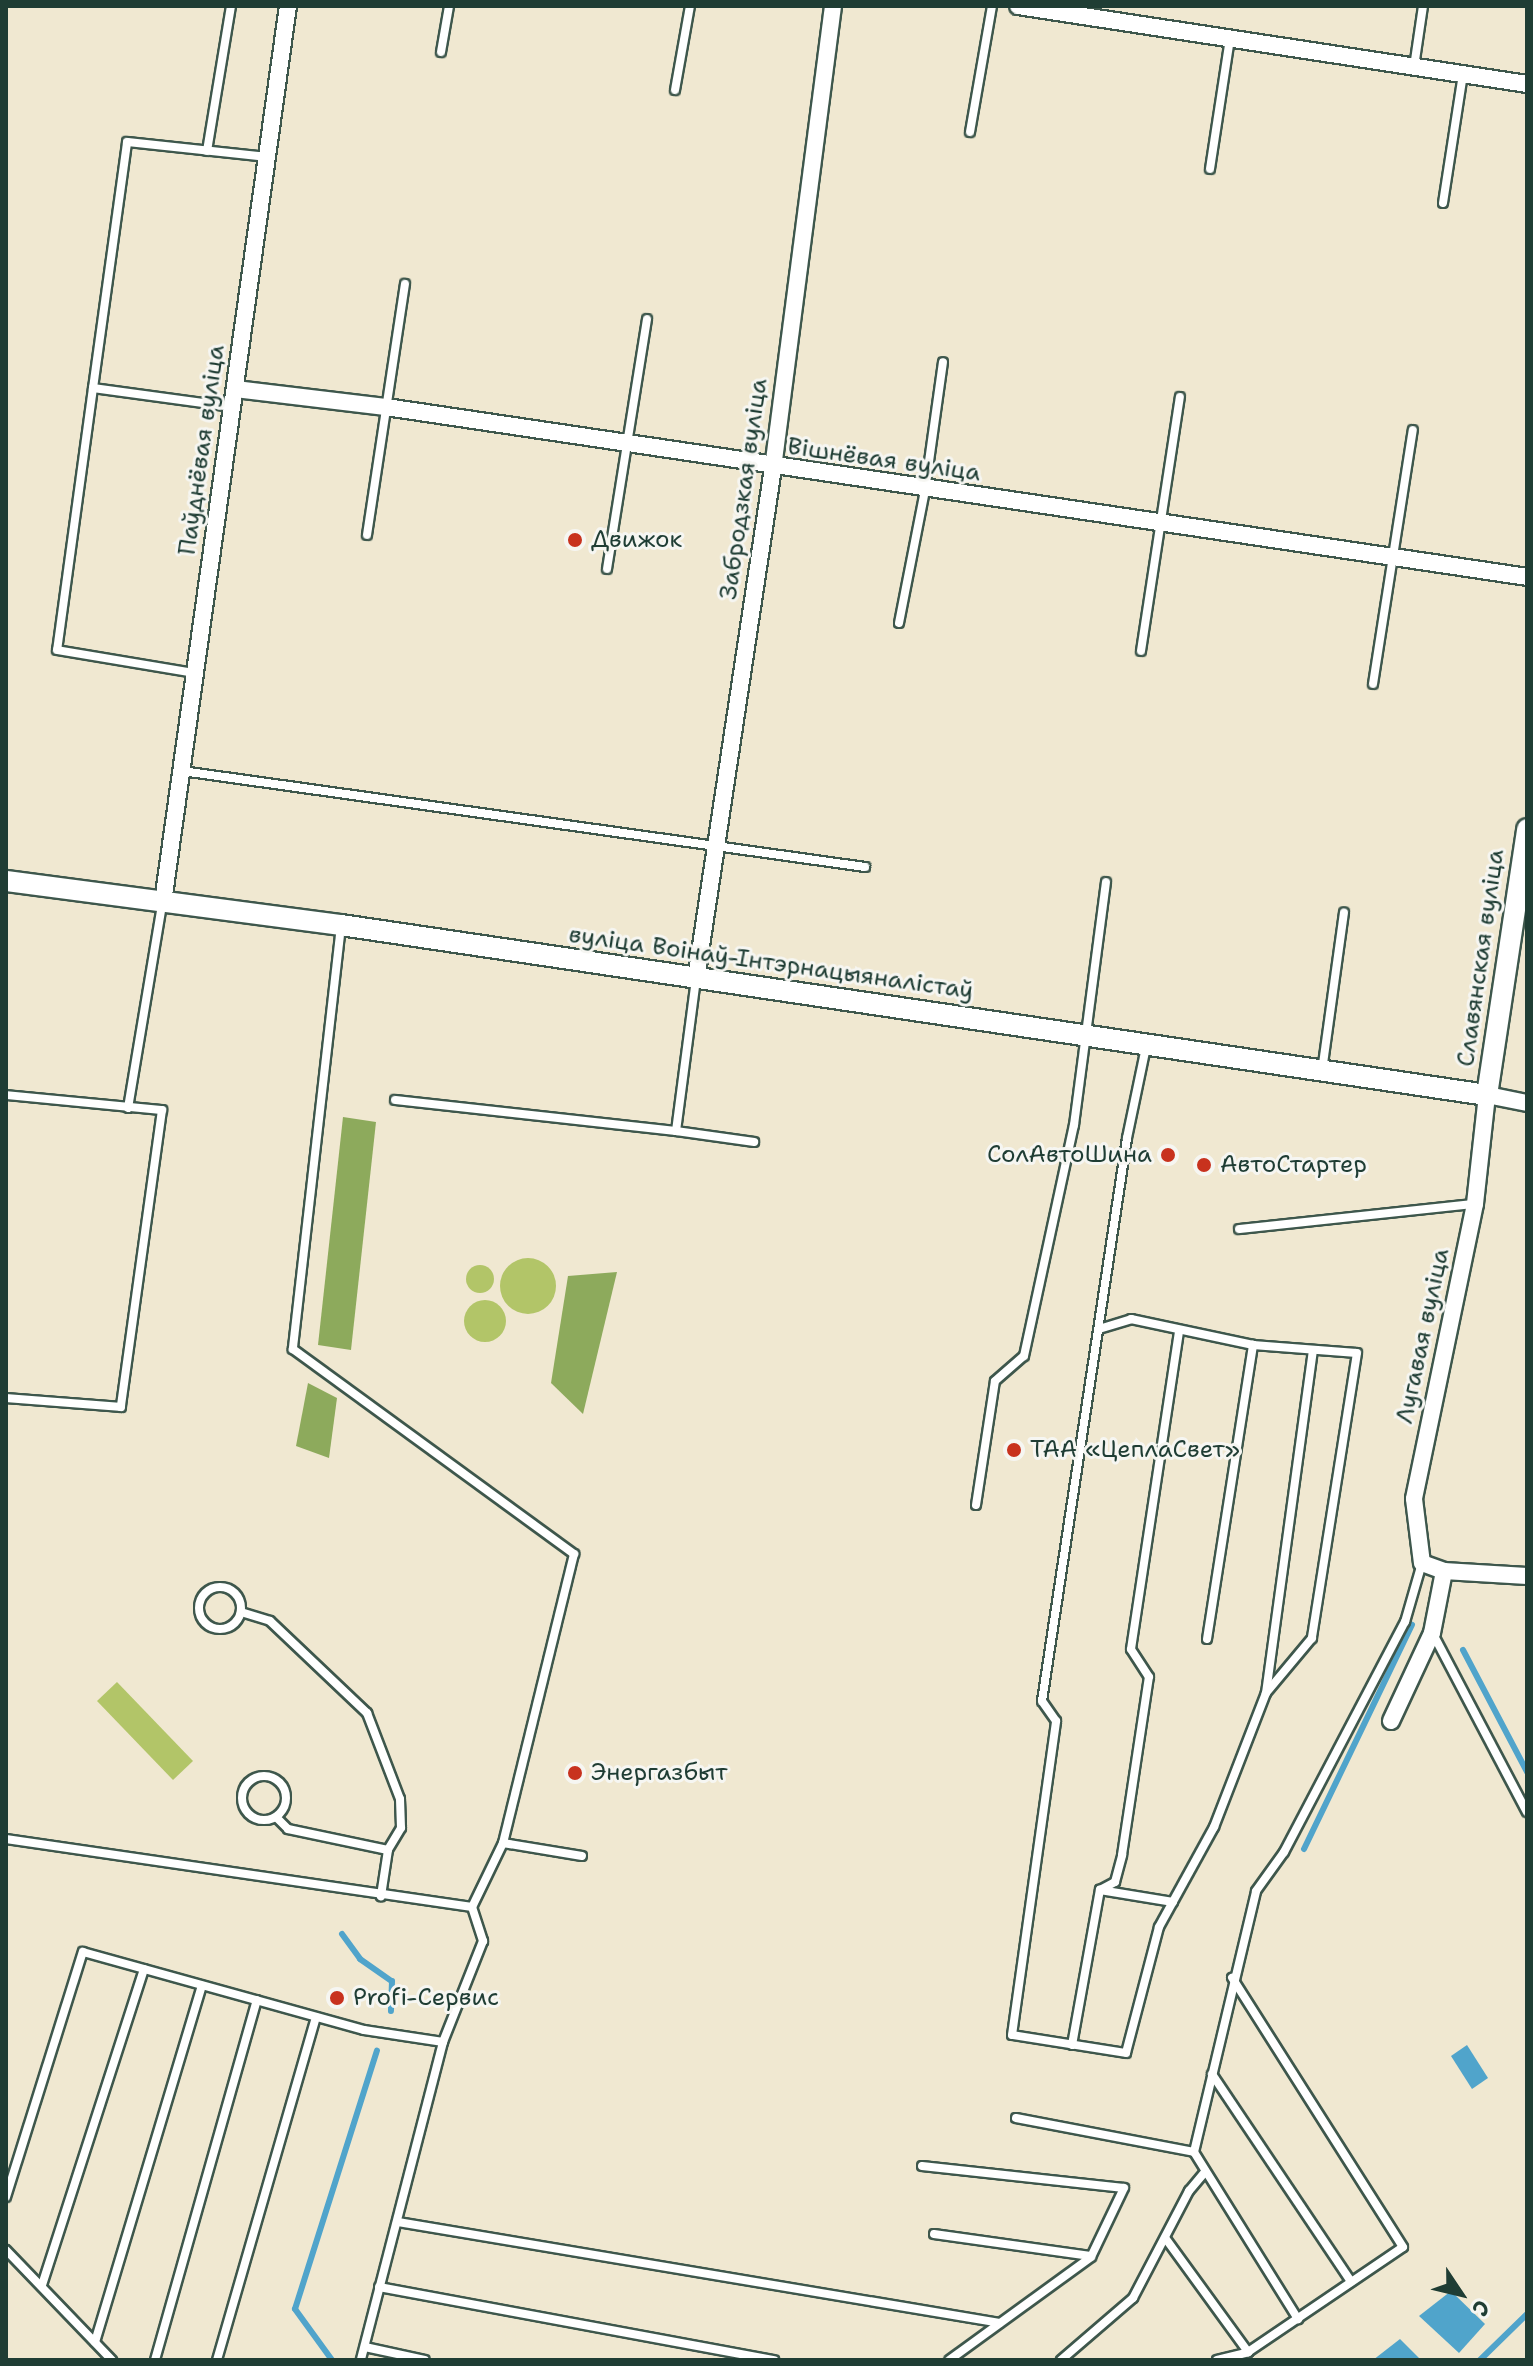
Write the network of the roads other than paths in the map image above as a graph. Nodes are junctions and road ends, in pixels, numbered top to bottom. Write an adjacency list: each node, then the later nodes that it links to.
1 (231, 6): 17 (lane)
2 (288, 6): 18 (street, Паўднёвая вуліца)
3 (449, 6): 11 (lane)
4 (690, 6): 15 (lane)
5 (833, 6): 31 (street, Забродзкая вуліца)
6 (992, 6): 16 (lane)
7 (1018, 6): 9 (street)
8 (1423, 6): 12 (lane)
9 (1122, 14): 10 (street)
10 (1230, 39): 12 (street); 19 (lane)
11 (441, 52)
12 (1414, 67): 13 (street)
13 (1463, 74): 14 (street); 20 (lane)
14 (1527, 84)
15 (675, 90)
16 (970, 132)
17 (207, 151): 18 (lane); 24 (lane)
18 (268, 157): 25 (street, Паўднёвая вуліца)
19 (1210, 169)
20 (1443, 203)
21 (405, 284): 28 (lane)
22 (647, 319): 30 (lane)
23 (943, 362): 32 (lane)
24 (93, 388): 27 (lane); 40 (lane)
25 (235, 389): 27 (street, Паўднёвая вуліца); 28 (street, Вішнёвая вуліца)
26 (1180, 397): 33 (lane)
27 (232, 407): 40 (street, Паўднёвая вуліца)
28 (386, 407): 30 (street, Вішнёвая вуліца); 34 (lane)
29 (1413, 430): 35 (lane)
30 (627, 445): 31 (street, Вішнёвая вуліца); 36 (lane)
31 (773, 468): 32 (street, Вішнёвая вуліца); 44 (street, Забродзкая вуліца)
32 (925, 490): 33 (street, Вішнёвая вуліца); 38 (lane)
33 (1162, 524): 35 (street, Вішнёвая вуліца); 39 (lane)
34 (367, 535)
35 (1396, 558): 37 (street, Вішнёвая вуліца); 41 (lane)
36 (607, 569)
37 (1527, 577)
38 (899, 623)
39 (1141, 651)
40 (194, 673): 42 (street, Паўднёвая вуліца)
41 (1373, 684)
42 (182, 771): 44 (lane); 48 (street, Паўднёвая вуліца)
43 (1527, 829): 56 (street, Славянская вуліца)
44 (715, 847): 45 (lane); 51 (street, Забродзкая вуліца)
45 (865, 867)
46 (6, 881): 48 (street, вуліца Воінаў-Інтэрнацыяналістаў)
47 (1106, 882): 52 (lane)
48 (163, 902): 50 (street, вуліца Воінаў-Інтэрнацыяналістаў); 59 (lane)
49 (1344, 913): 54 (lane)
50 (341, 925): 51 (street, вуліца Воінаў-Інтэрнацыяналістаў); 81 (lane)
51 (696, 979): 52 (street, вуліца Воінаў-Інтэрнацыяналістаў); 60 (lane)
52 (1087, 1037): 53 (street, вуліца Воінаў-Інтэрнацыяналістаў); 69 (lane)
53 (1146, 1046): 54 (street, вуліца Воінаў-Інтэрнацыяналістаў); 64 (lane)
54 (1322, 1072): 56 (street, вуліца Воінаў-Інтэрнацыяналістаў)
55 (6, 1095): 59 (lane)
56 (1487, 1095): 58 (street, вуліца Воінаў-Інтэрнацыяналістаў); 62 (street, Лугавая вуліца)
57 (395, 1100): 60 (lane)
58 (1527, 1103)
59 (128, 1108): 68 (lane)
60 (676, 1131): 61 (lane)
61 (754, 1142)
62 (1475, 1204): 63 (lane); 70 (street, Лугавая вуліца)
63 (1239, 1229)
64 (1099, 1329): 65 (lane); 94 (lane)
65 (1179, 1332): 66 (lane); 84 (lane)
66 (1253, 1345): 67 (lane); 75 (lane)
67 (1313, 1352): 76 (lane); 76 (lane)
68 (6, 1398)
69 (976, 1505)
70 (1422, 1563): 71 (street); 89 (lane)
71 (1444, 1571): 72 (street); 74 (street)
72 (1527, 1576)
73 (241, 1612): 73 (lane); 82 (lane)
74 (1432, 1633): 77 (street); 78 (lane)
75 (1207, 1639)
76 (1266, 1693): 86 (lane)
77 (1391, 1721)
78 (1527, 1812)
79 (276, 1817): 79 (lane); 82 (lane)
80 (6, 1839): 85 (lane)
81 (503, 1843): 83 (lane); 87 (lane)
82 (388, 1850): 85 (lane)
83 (582, 1856)
84 (1100, 1890): 86 (lane); 94 (lane)
85 (381, 1896): 87 (lane)
86 (1173, 1902): 94 (lane)
87 (472, 1907): 93 (lane)
88 (144, 1969): 90 (lane); 100 (lane); 107 (lane)
89 (1232, 1978): 95 (lane); 106 (lane)
90 (202, 1986): 91 (lane); 111 (lane)
91 (257, 2000): 92 (lane); 116 (lane)
92 (316, 2017): 93 (lane); 117 (lane)
93 (443, 2042): 101 (lane)
94 (1072, 2045)
95 (1212, 2074): 97 (lane); 106 (lane)
96 (1016, 2118): 97 (lane)
97 (1194, 2152): 99 (lane)
98 (922, 2166): 105 (lane)
99 (1204, 2173): 103 (lane); 109 (lane)
100 (6, 2197)
101 (398, 2222): 108 (lane); 110 (lane)
102 (934, 2234): 105 (lane)
103 (1166, 2239): 113 (lane); 122 (lane)
104 (6, 2250): 107 (lane)
105 (1091, 2257): 110 (lane)
106 (1351, 2282): 109 (lane)
107 (42, 2285): 111 (lane)
108 (379, 2287): 112 (lane); 114 (lane)
109 (1298, 2319): 113 (lane)
110 (1000, 2323): 121 (lane)
111 (95, 2342): 115 (lane)
112 (365, 2347): 118 (lane); 119 (lane)
113 (1248, 2352): 123 (lane)
114 (750, 2358): 120 (lane)
115 (112, 2360)
116 (155, 2360)
117 (217, 2360)
118 (361, 2360)
119 (425, 2360)
120 (774, 2360)
121 (949, 2360)
122 (1061, 2360)
123 (1217, 2360)

